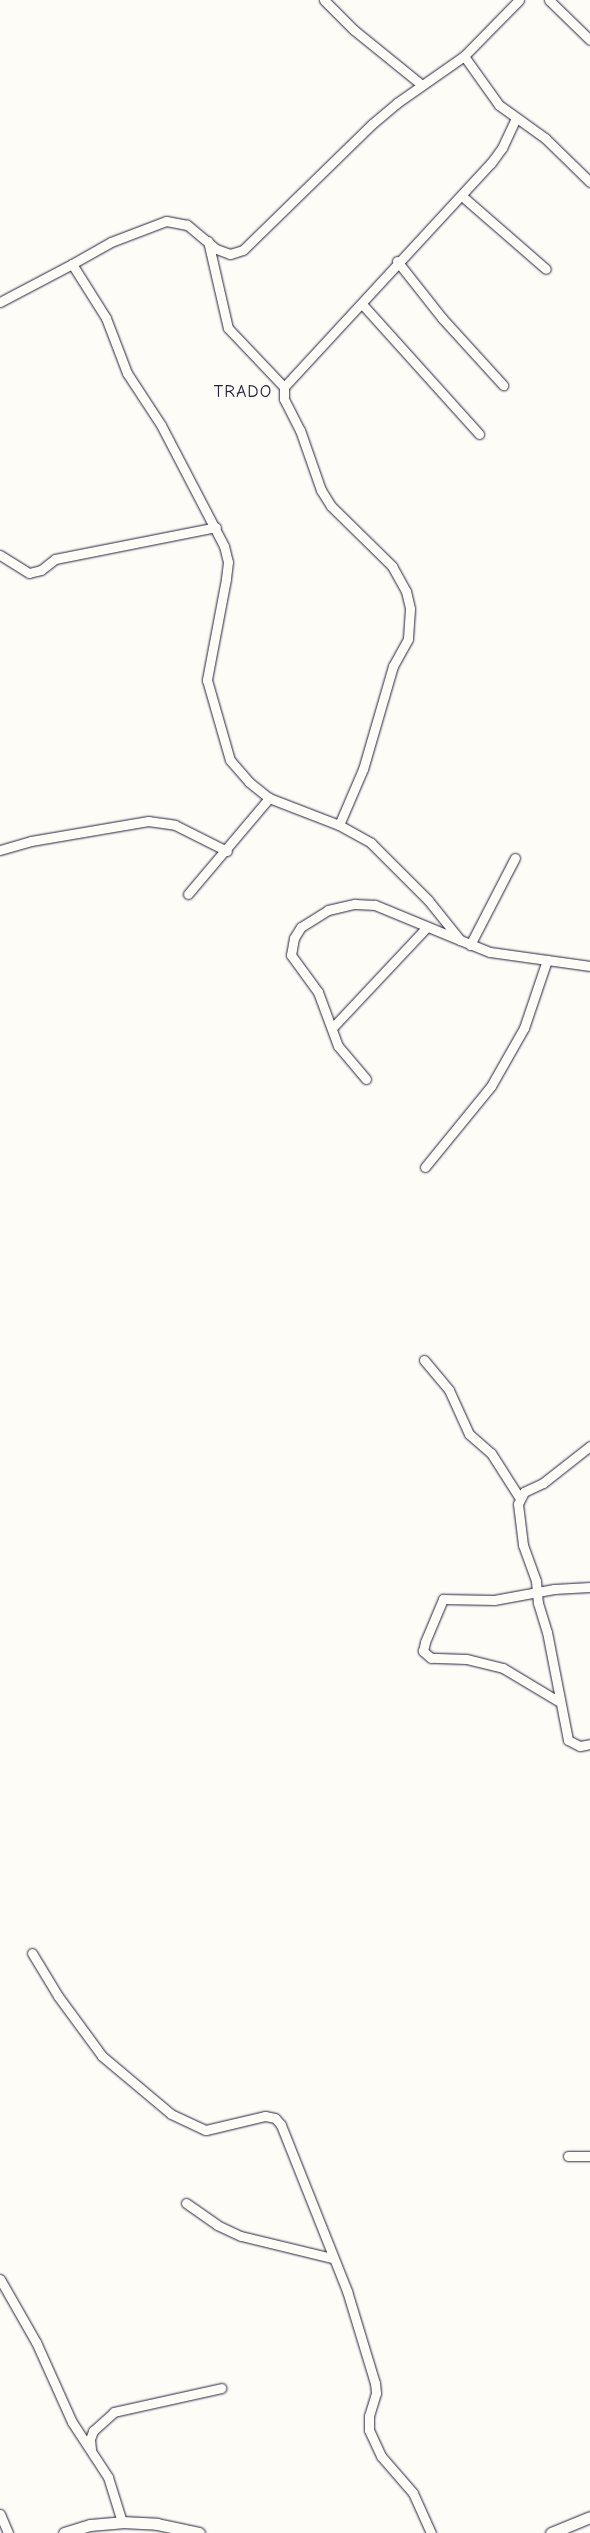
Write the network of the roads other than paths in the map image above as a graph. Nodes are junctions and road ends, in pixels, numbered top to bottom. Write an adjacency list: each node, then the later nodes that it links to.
1 (324, 0): 6 (street)
2 (519, 0): 5 (street)
3 (549, 0): 4 (street)
4 (590, 40)
5 (464, 56): 6 (street); 7 (street)
6 (422, 85): 10 (street)
7 (516, 118): 8 (street); 9 (street)
8 (590, 182)
9 (462, 196): 11 (street); 13 (street)
10 (208, 239): 12 (street); 17 (street)
11 (398, 261): 15 (street); 16 (street)
12 (72, 264): 14 (street); 19 (street)
13 (546, 269)
14 (0, 302)
15 (362, 304): 17 (street); 18 (street)
16 (503, 385)
17 (284, 387): 22 (street)
18 (480, 434)
19 (216, 527): 20 (street); 21 (street)
20 (0, 555)
21 (270, 798): 22 (street); 24 (street)
22 (339, 825): 28 (street)
23 (0, 850): 24 (street)
24 (227, 851): 26 (street)
25 (515, 858): 29 (street)
26 (188, 894)
27 (426, 928): 28 (street); 32 (street); 32 (street)
28 (460, 940): 29 (street)
29 (470, 945): 30 (street)
30 (547, 960): 31 (street); 34 (street)
31 (590, 966)
32 (333, 1027): 33 (street)
33 (366, 1079)
34 (425, 1167)
35 (424, 1360): 37 (street)
36 (590, 1446): 37 (street)
37 (519, 1497): 39 (street)
38 (590, 1587): 39 (street)
39 (539, 1591): 40 (street); 40 (street)
40 (558, 1701): 41 (street)
41 (590, 1744)
42 (32, 1953): 46 (street)
43 (568, 2156): 44 (street)
44 (590, 2156)
45 (186, 2203): 46 (street)
46 (332, 2258): 56 (street)
47 (0, 2279): 49 (street)
48 (221, 2388): 49 (street)
49 (92, 2450): 52 (street)
50 (0, 2514): 53 (street)
51 (590, 2518): 57 (main road)
52 (122, 2522): 54 (main road); 55 (main road)
53 (8, 2533)
54 (64, 2533)
55 (199, 2533)
56 (431, 2533)
57 (551, 2533)

